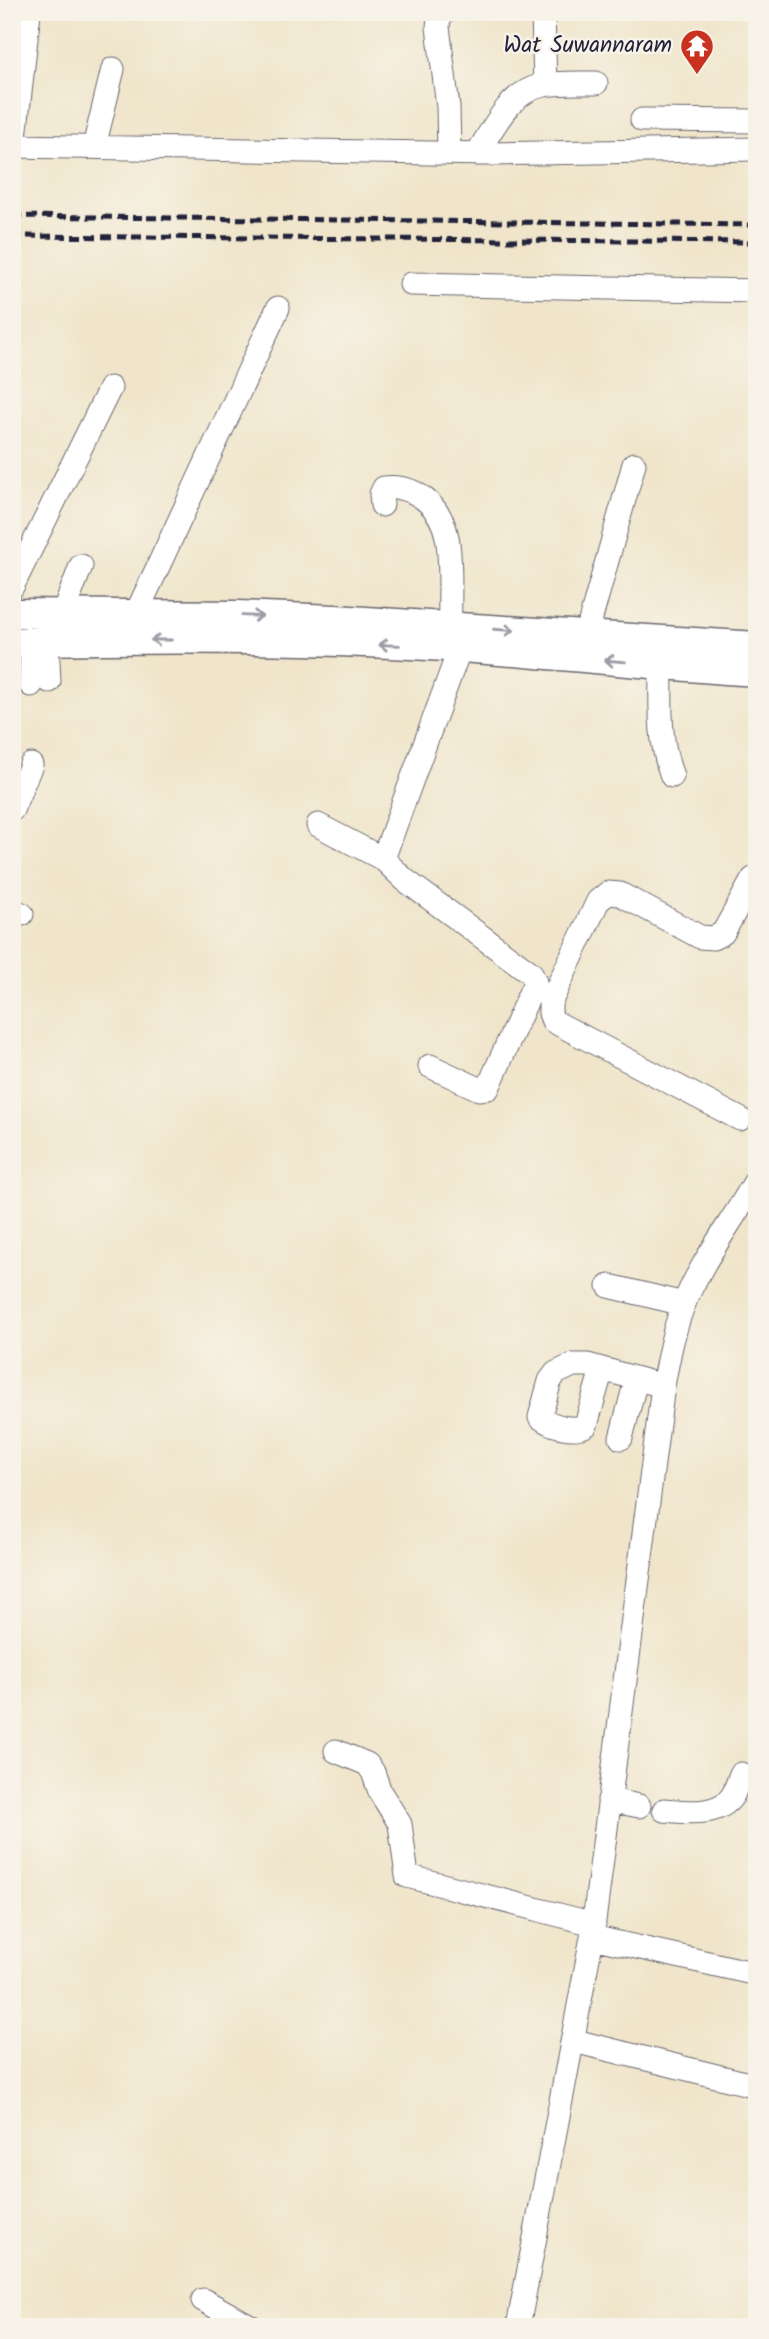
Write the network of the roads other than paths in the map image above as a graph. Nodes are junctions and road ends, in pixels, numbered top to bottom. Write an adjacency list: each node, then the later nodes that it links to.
1 (29, 12): 9 (street)
2 (445, 12): 12 (street)
3 (543, 12): 6 (street)
4 (113, 69): 10 (street)
5 (596, 83): 6 (street)
6 (545, 85): 13 (street)
7 (642, 120): 8 (street)
8 (757, 121)
9 (13, 146): 10 (street)
10 (94, 147): 12 (street)
11 (757, 149): 13 (street)
12 (449, 153): 13 (street)
13 (477, 154)
14 (411, 284): 15 (street)
15 (757, 291)
16 (278, 308): 24 (street)
17 (110, 388): 21 (street)
18 (634, 464): 25 (street)
19 (382, 505): 26 (street)
20 (81, 566): 23 (street)
21 (12, 587)
22 (12, 613): 23 (main road)
23 (63, 613): 24 (main road)
24 (136, 614): 26 (main road, one-way to 26)
25 (586, 636): 26 (main road, one-way to 25); 28 (main road)
26 (455, 637): 27 (main road, one-way to 27); 29 (main road, one-way to 26); 36 (street)
27 (31, 641): 31 (street)
28 (757, 646)
29 (661, 665): 30 (main road); 33 (street)
30 (757, 672)
31 (40, 683)
32 (31, 765): 34 (street)
33 (672, 776)
34 (12, 810)
35 (318, 825): 36 (street)
36 (383, 859): 38 (street)
37 (757, 877): 39 (street)
38 (430, 1066)
39 (740, 1119)
40 (755, 1185): 42 (street)
41 (609, 1286): 42 (street)
42 (684, 1304): 45 (street)
43 (602, 1369): 44 (street)
44 (636, 1380): 45 (street); 46 (street)
45 (663, 1386): 49 (street)
46 (621, 1438)
47 (335, 1751): 52 (street)
48 (741, 1774): 51 (street)
49 (609, 1800): 50 (street); 52 (street)
50 (639, 1806)
51 (664, 1810)
52 (593, 1931): 53 (street); 54 (street)
53 (757, 1974)
54 (573, 2041): 55 (street); 58 (street)
55 (757, 2086)
56 (203, 2300): 57 (street)
57 (252, 2327)
58 (518, 2327)

